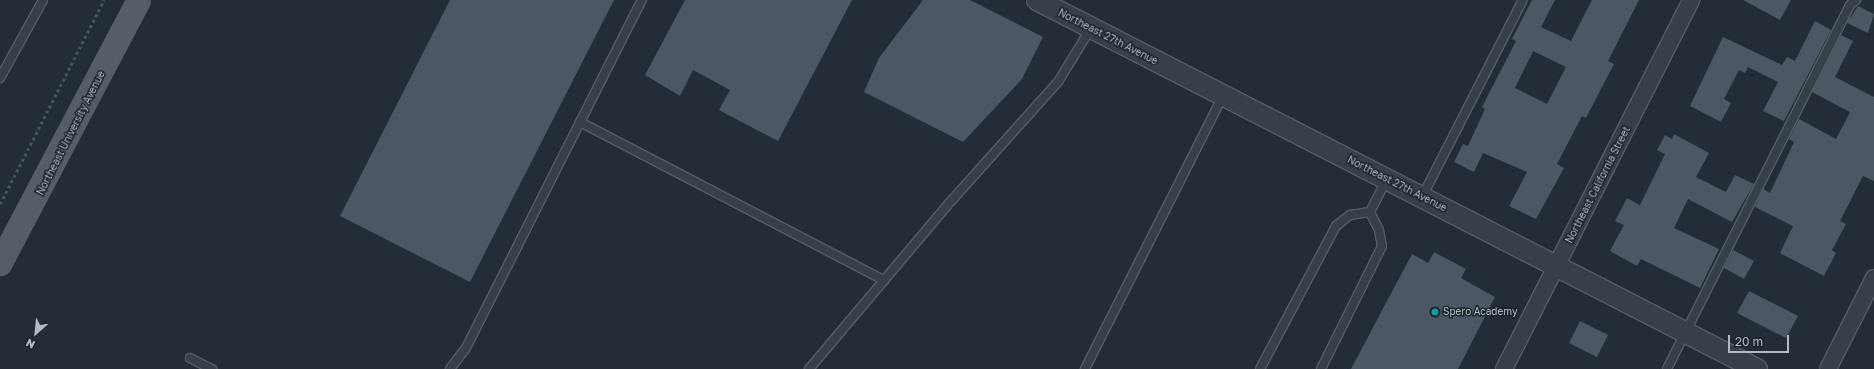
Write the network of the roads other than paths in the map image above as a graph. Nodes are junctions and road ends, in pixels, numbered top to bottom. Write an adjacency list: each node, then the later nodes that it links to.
1 (43, 0): 9 (lane)
2 (139, 0): 15 (main road, Northeast University Avenue)
3 (642, 0): 11 (lane)
4 (1037, 0): 8 (street, Northeast 27th Avenue)
5 (1523, 0): 13 (lane)
6 (1690, 0): 16 (street, Northeast California Street)
7 (1856, 0): 19 (lane)
8 (1091, 28): 10 (street, Northeast 27th Avenue); 18 (lane)
9 (0, 78)
10 (1223, 96): 12 (street, Northeast 27th Avenue); 24 (lane)
11 (580, 122): 18 (lane); 22 (lane)
12 (1387, 179): 13 (street, Northeast 27th Avenue); 14 (lane)
13 (1422, 197): 16 (street, Northeast 27th Avenue)
14 (1370, 212): 25 (lane); 26 (lane)
15 (0, 264)
16 (1557, 265): 19 (street, Northeast 27th Avenue); 27 (street, Northeast California Street)
17 (1874, 278): 30 (street)
18 (884, 280): 23 (lane)
19 (1686, 332): 28 (lane); 29 (street, Northeast 27th Avenue)
20 (190, 358): 21 (lane)
21 (212, 369)
22 (450, 369)
23 (809, 369)
24 (1085, 369)
25 (1260, 369)
26 (1321, 369)
27 (1504, 369)
28 (1667, 369)
29 (1757, 369)
30 (1828, 369)

